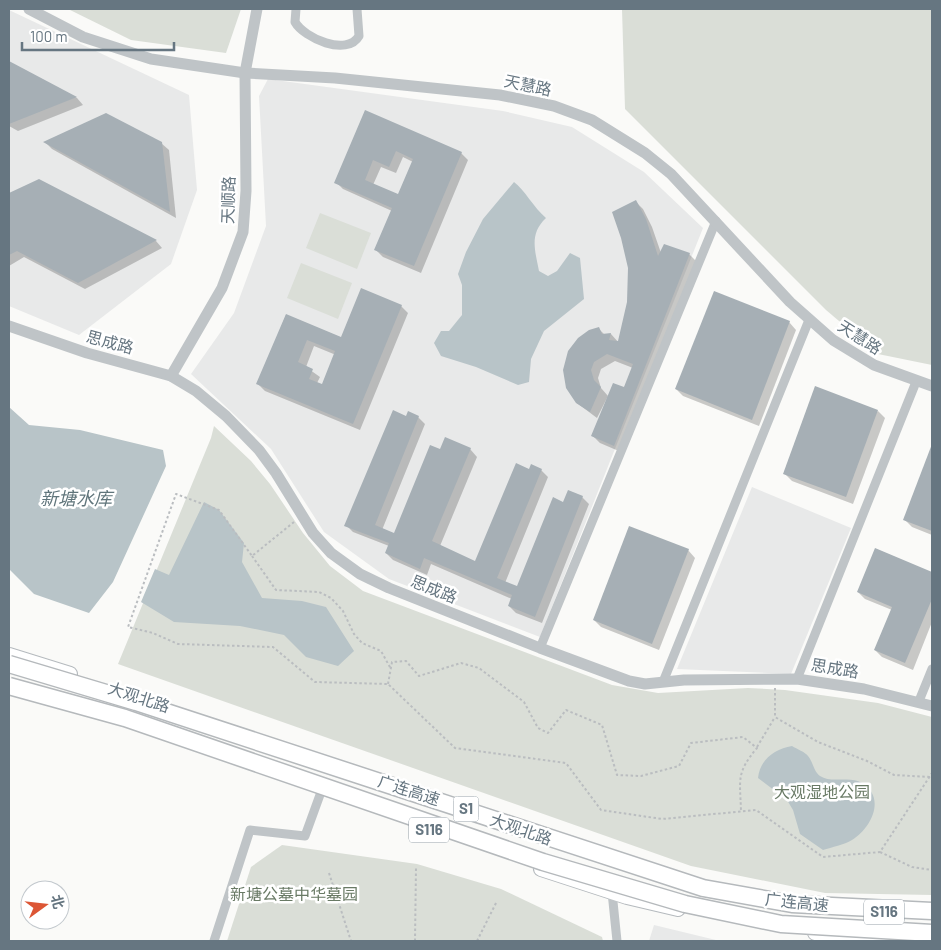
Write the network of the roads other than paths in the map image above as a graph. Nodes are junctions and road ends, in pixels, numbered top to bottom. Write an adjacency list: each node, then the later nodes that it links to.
1 (29, 9): 5 (street, 天慧路)
2 (257, 9): 5 (street, 天顺路)
3 (296, 9): 4 (street)
4 (357, 9)
5 (245, 73): 6 (street, 天慧路); 9 (street, 天顺路)
6 (716, 221): 7 (street, 天慧路); 12 (street)
7 (810, 320): 10 (street, 天慧路); 17 (street)
8 (9, 326): 9 (street, 思成路)
9 (171, 376): 12 (street, 思成路)
10 (916, 382): 11 (street, 天慧路); 16 (street)
11 (932, 386)
12 (540, 648): 17 (street, 思成路)
13 (9, 655): 21 (main road, 大观北路 / S116)
14 (9, 664): 27 (highway, 广连高速 / S1, bridge)
15 (932, 669): 20 (street)
16 (797, 679): 17 (street, 思成路); 20 (street, 思成路)
17 (663, 682)
18 (9, 686): 30 (highway, 广连高速 / S1, bridge)
19 (9, 693): 23 (main road, 大观北路 / S116)
20 (919, 701): 22 (street, 思成路)
21 (156, 702): 23 (main road); 26 (main road, 大观北路 / S116)
22 (932, 706)
23 (147, 731): 24 (main road, 大观北路 / S116)
24 (321, 792): 25 (main road, 大观北路 / S116); 33 (street)
25 (612, 892): 31 (main road, 大观北路 / S116); 34 (street)
26 (836, 907): 28 (main road, 大观北路 / S116); 31 (main road)
27 (932, 910)
28 (867, 911): 29 (main road, 大观北路 / S116); 32 (main road)
29 (932, 916)
30 (932, 933)
31 (831, 935): 32 (main road, 大观北路 / S116)
32 (864, 938): 35 (main road, 大观北路 / S116)
33 (214, 941)
34 (617, 941)
35 (892, 941)

